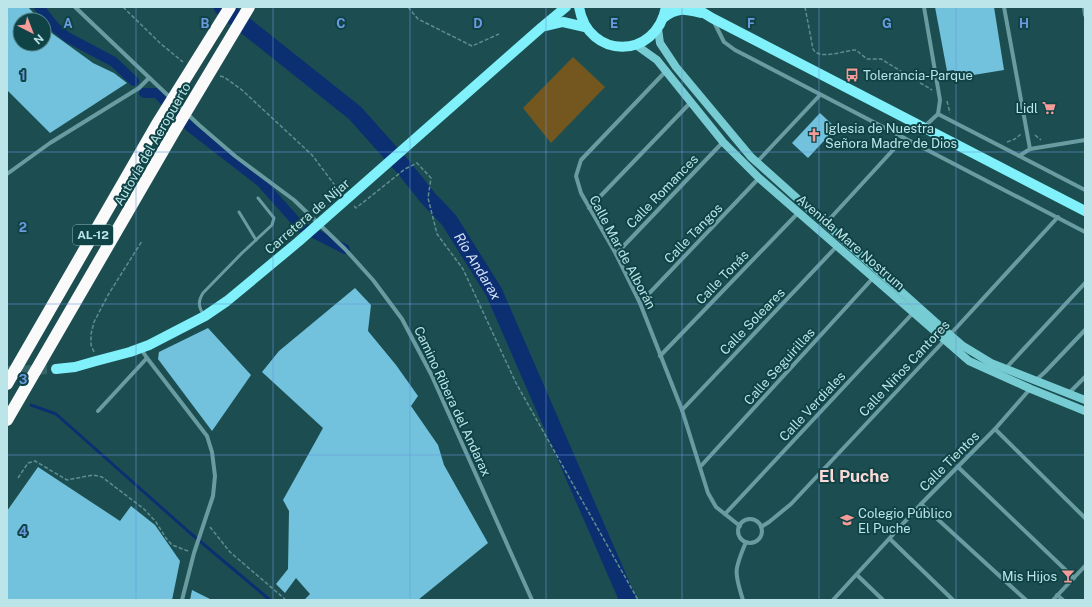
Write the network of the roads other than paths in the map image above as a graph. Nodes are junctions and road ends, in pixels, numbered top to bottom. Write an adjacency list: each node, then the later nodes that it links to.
1 (75, 7): 19 (street, Camino Ribera del Andarax)
2 (230, 7): 58 (highway, Autovía del Aeropuerto / AL-12)
3 (249, 7): 65 (highway, Autovía del Aeropuerto / AL-12)
4 (566, 7): 14 (main road, Carretera de Níjar)
5 (579, 7): 15 (main road)
6 (666, 7): 13 (main road)
7 (694, 7): 12 (main road)
8 (924, 7): 22 (street)
9 (1004, 7): 27 (street)
10 (1084, 7): 11 (street)
11 (1085, 15)
12 (708, 16): 13 (main road); 20 (street); 23 (main road)
13 (663, 18): 16 (main road)
14 (542, 27): 15 (main road, Carretera de Níjar); 48 (main road, Carretera de Níjar)
15 (585, 27): 17 (main road)
16 (658, 29): 17 (main road); 29 (street, Avenida Mare Nostrum)
17 (636, 45): 18 (street, Avenida Mare Nostrum)
18 (666, 71): 21 (street, Avenida Mare Nostrum); 34 (street, Calle Mar de Alborán)
19 (149, 78): 30 (street); 81 (street, Camino Ribera del Andarax)
20 (820, 95): 24 (street); 29 (street)
21 (691, 101): 26 (street, Avenida Mare Nostrum); 34 (street)
22 (938, 114): 23 (street); 28 (street)
23 (923, 128): 35 (main road)
24 (904, 138): 38 (street); 39 (street)
25 (1085, 140): 27 (street)
26 (724, 142): 31 (street, Avenida Mare Nostrum); 43 (street, Calle Romances)
27 (1030, 149): 28 (street)
28 (1018, 156): 32 (street)
29 (757, 162): 39 (street, Avenida Mare Nostrum)
30 (7, 174)
31 (759, 178): 37 (street, Avenida Mare Nostrum); 46 (street, Calle Tangos)
32 (1085, 190)
33 (258, 198): 41 (lane)
34 (589, 208): 43 (street, Calle Mar de Alborán)
35 (1085, 211)
36 (239, 212): 41 (lane)
37 (798, 213): 42 (street, Avenida Mare Nostrum); 52 (street, Calle Tonás)
38 (1058, 218): 40 (street); 50 (street, Calle Niños Cantores)
39 (826, 223): 50 (street, Avenida Mare Nostrum)
40 (1085, 232)
41 (256, 240): 48 (lane)
42 (837, 246): 44 (street, Avenida Mare Nostrum); 62 (street, Calle Soleares)
43 (616, 254): 46 (street, Calle Mar de Alborán)
44 (874, 277): 47 (street, Avenida Mare Nostrum); 67 (street, Calle Seguirillas)
45 (1085, 283): 54 (street)
46 (640, 303): 52 (street, Calle Mar de Alborán)
47 (913, 313): 50 (street, Avenida Mare Nostrum); 70 (street, Calle Verdiales)
48 (204, 316): 51 (main road, Carretera de Níjar)
49 (1085, 330): 57 (street)
50 (947, 337): 54 (street, Avenida Mare Nostrum); 59 (street, Avenida Mare Nostrum); 73 (street, Calle Niños Cantores)
51 (141, 348): 53 (street); 55 (main road, Carretera de Níjar)
52 (660, 356): 62 (street, Calle Mar de Alborán)
53 (147, 358): 63 (street); 80 (street)
54 (1006, 368): 57 (street, Avenida Mare Nostrum)
55 (56, 370)
56 (1085, 377): 60 (street)
57 (1036, 380): 60 (street, Avenida Mare Nostrum)
58 (7, 384)
59 (1031, 389): 64 (street, Avenida Mare Nostrum); 66 (street, Calle Tientos)
60 (1069, 393): 61 (street, Avenida Mare Nostrum)
61 (1085, 400)
62 (682, 410): 67 (street, Calle Mar de Alborán)
63 (98, 411)
64 (1085, 411)
65 (7, 420)
66 (995, 429): 68 (street, Calle Tientos); 71 (street)
67 (700, 467): 70 (street, Calle Mar de Alborán)
68 (958, 467): 69 (street, Calle Tientos); 78 (street)
69 (921, 504): 74 (street, Calle Tientos); 86 (street)
70 (725, 514): 72 (street, Calle Mar de Alborán)
71 (1085, 518)
72 (740, 526): 73 (street); 75 (street)
73 (761, 527): 75 (street)
74 (890, 539): 77 (street, Calle Tientos); 85 (street)
75 (746, 542): 82 (street)
76 (1085, 566): 78 (street)
77 (857, 575): 83 (street, Calle Tientos); 84 (street)
78 (1074, 578): 79 (street)
79 (1058, 595): 87 (street); 88 (street)
80 (182, 600)
81 (532, 600)
82 (743, 600)
83 (833, 600)
84 (883, 600)
85 (953, 600)
86 (1026, 600)
87 (1053, 600)
88 (1063, 600)

